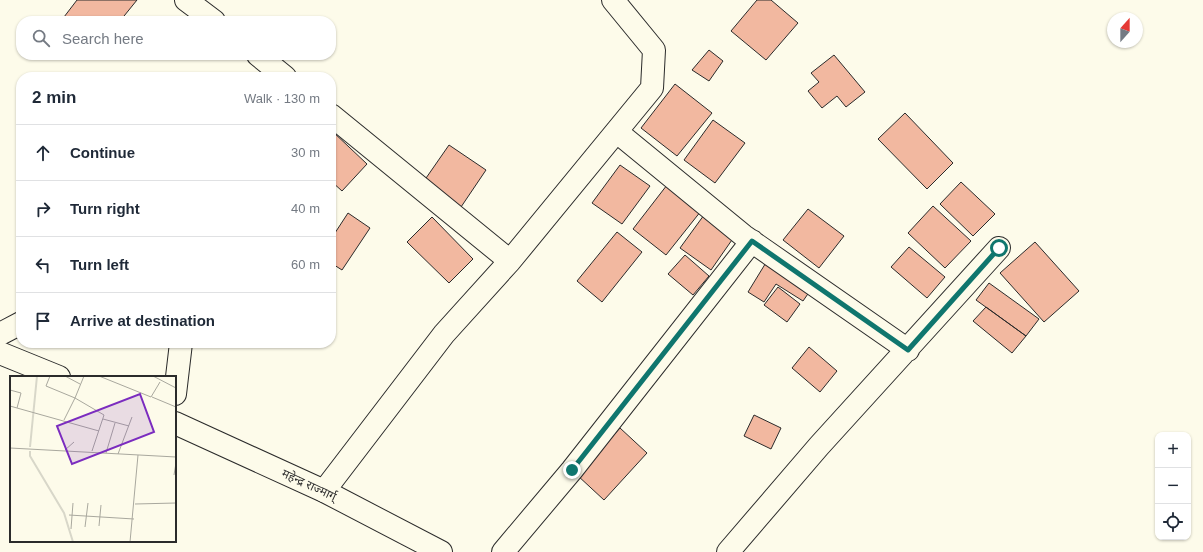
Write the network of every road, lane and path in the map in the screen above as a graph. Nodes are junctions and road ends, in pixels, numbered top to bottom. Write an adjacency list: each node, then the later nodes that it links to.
1 (186, 0): 3 (main road)
2 (613, 0): 7 (main road)
3 (207, 16)
4 (264, 60): 5 (main road)
5 (279, 72)
6 (336, 119): 10 (main road)
7 (617, 132): 8 (main road); 10 (main road)
8 (752, 241): 14 (main road); 21 (main road)
9 (999, 248): 14 (main road)
10 (510, 261): 19 (main road)
11 (16, 326): 12 (main road)
12 (0, 334)
13 (180, 348): 17 (main road)
14 (908, 350): 22 (main road)
15 (0, 353): 16 (main road)
16 (57, 376)
17 (176, 386)
18 (176, 423): 19 (main road, महेन्द्र राज्मार्ग्)
19 (324, 491): 20 (main road, महेन्द्र राज्मार्ग्)
20 (441, 552)
21 (503, 552)
22 (728, 552)

